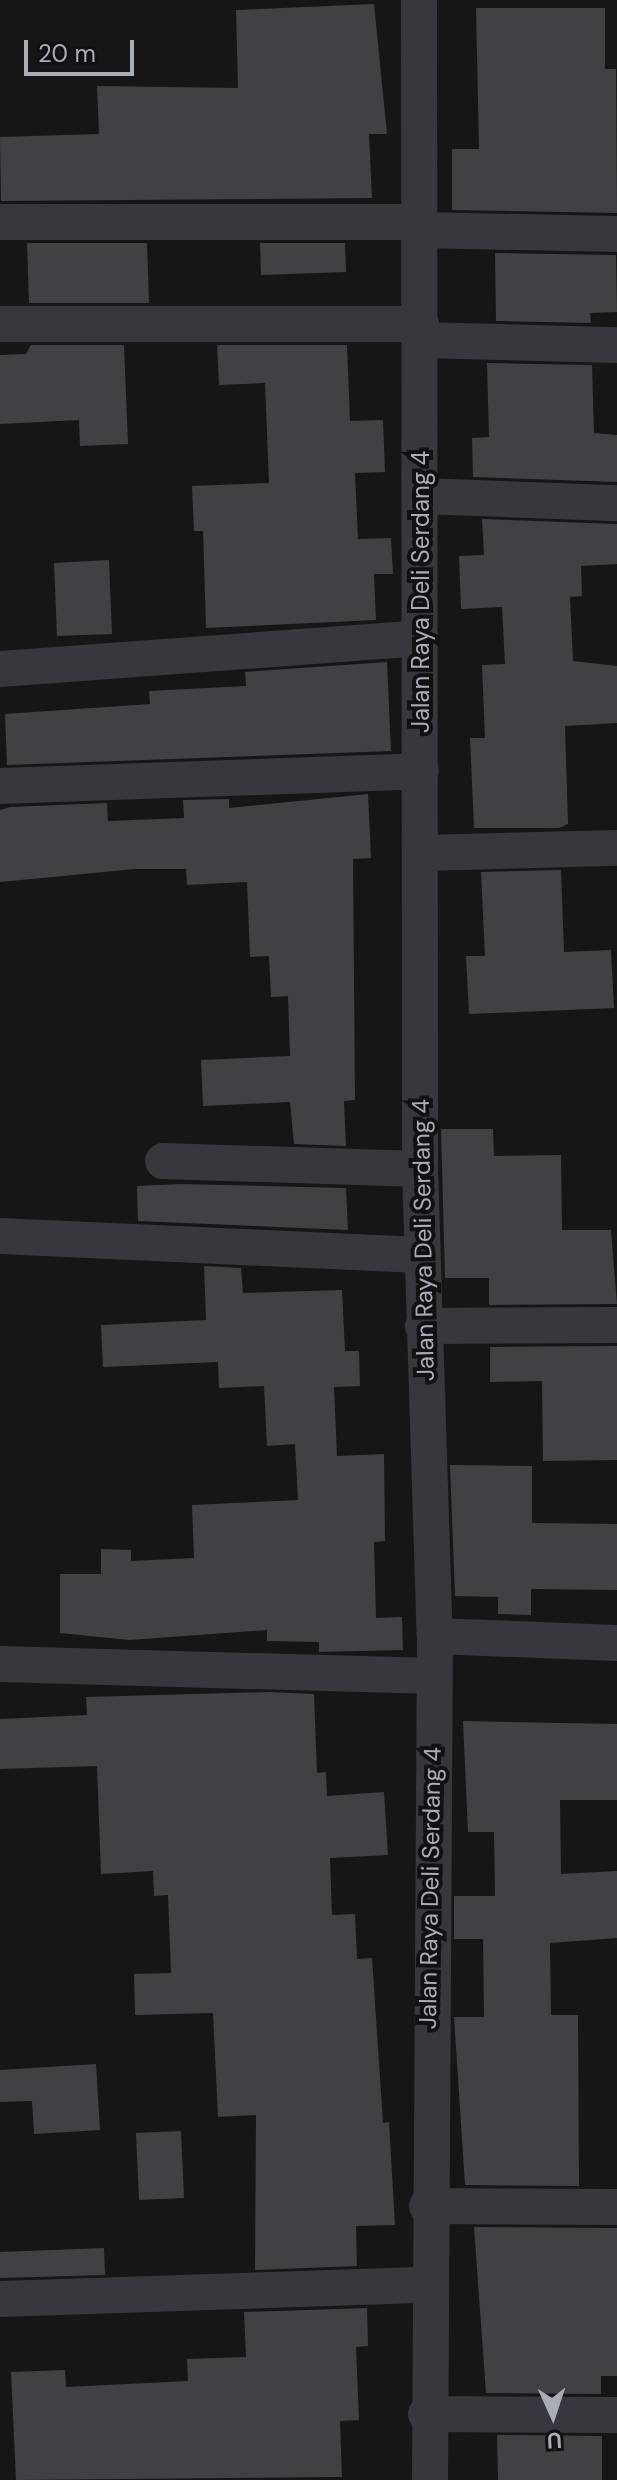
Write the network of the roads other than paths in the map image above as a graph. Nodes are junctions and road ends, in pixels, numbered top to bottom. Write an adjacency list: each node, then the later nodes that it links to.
1 (419, 0): 3 (street, Jalan Raya Deli Serdang 4)
2 (0, 222): 3 (street)
3 (420, 226): 4 (street); 6 (street, Jalan Raya Deli Serdang 4)
4 (617, 234)
5 (0, 324): 6 (street)
6 (421, 332): 7 (street); 8 (street, Jalan Raya Deli Serdang 4)
7 (617, 345)
8 (422, 496): 9 (street); 10 (street, Jalan Raya Deli Serdang 4)
9 (617, 503)
10 (421, 638): 11 (street); 12 (street, Jalan Raya Deli Serdang 4)
11 (0, 669)
12 (421, 771): 13 (street); 15 (street, Jalan Raya Deli Serdang 4)
13 (0, 786)
14 (617, 848): 15 (street)
15 (421, 853): 17 (street, Jalan Raya Deli Serdang 4)
16 (163, 1161): 17 (street)
17 (420, 1169): 19 (street, Jalan Raya Deli Serdang 4)
18 (0, 1236): 19 (street)
19 (421, 1255): 21 (street, Jalan Raya Deli Serdang 4)
20 (617, 1325): 21 (street)
21 (423, 1326): 22 (street, Jalan Raya Deli Serdang 4)
22 (435, 1636): 23 (street); 25 (street, Jalan Raya Deli Serdang 4)
23 (617, 1643)
24 (0, 1664): 25 (street)
25 (434, 1676): 26 (street, Jalan Raya Deli Serdang 4)
26 (427, 2206): 27 (street); 28 (street, Jalan Raya Deli Serdang 4)
27 (617, 2207)
28 (427, 2285): 29 (street); 30 (street, Jalan Raya Deli Serdang 4)
29 (0, 2299)
30 (426, 2414): 31 (street); 32 (street, Jalan Raya Deli Serdang 4)
31 (617, 2415)
32 (430, 2480)

